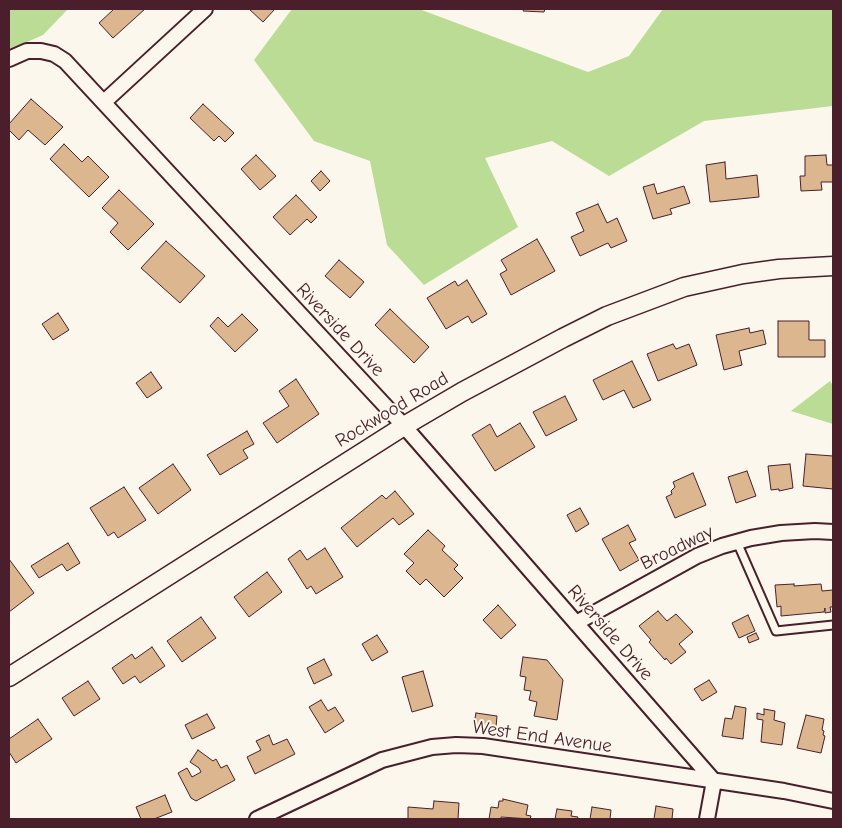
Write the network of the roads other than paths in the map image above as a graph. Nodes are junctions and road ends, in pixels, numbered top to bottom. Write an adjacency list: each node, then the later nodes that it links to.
1 (205, 9): 3 (street)
2 (9, 59): 3 (street, Riverside Drive)
3 (104, 102): 5 (street, Riverside Drive)
4 (833, 266): 5 (street, Rockwood Road)
5 (404, 426): 8 (street, Riverside Drive); 10 (street, Rockwood Road)
6 (833, 532): 7 (street, Broadway)
7 (737, 542): 8 (street, Broadway); 9 (lane)
8 (576, 623): 11 (street, Riverside Drive)
9 (833, 625)
10 (9, 677)
11 (714, 781): 12 (street, West End Avenue); 13 (street, West End Avenue); 14 (street)
12 (833, 801)
13 (257, 819)
14 (707, 819)

